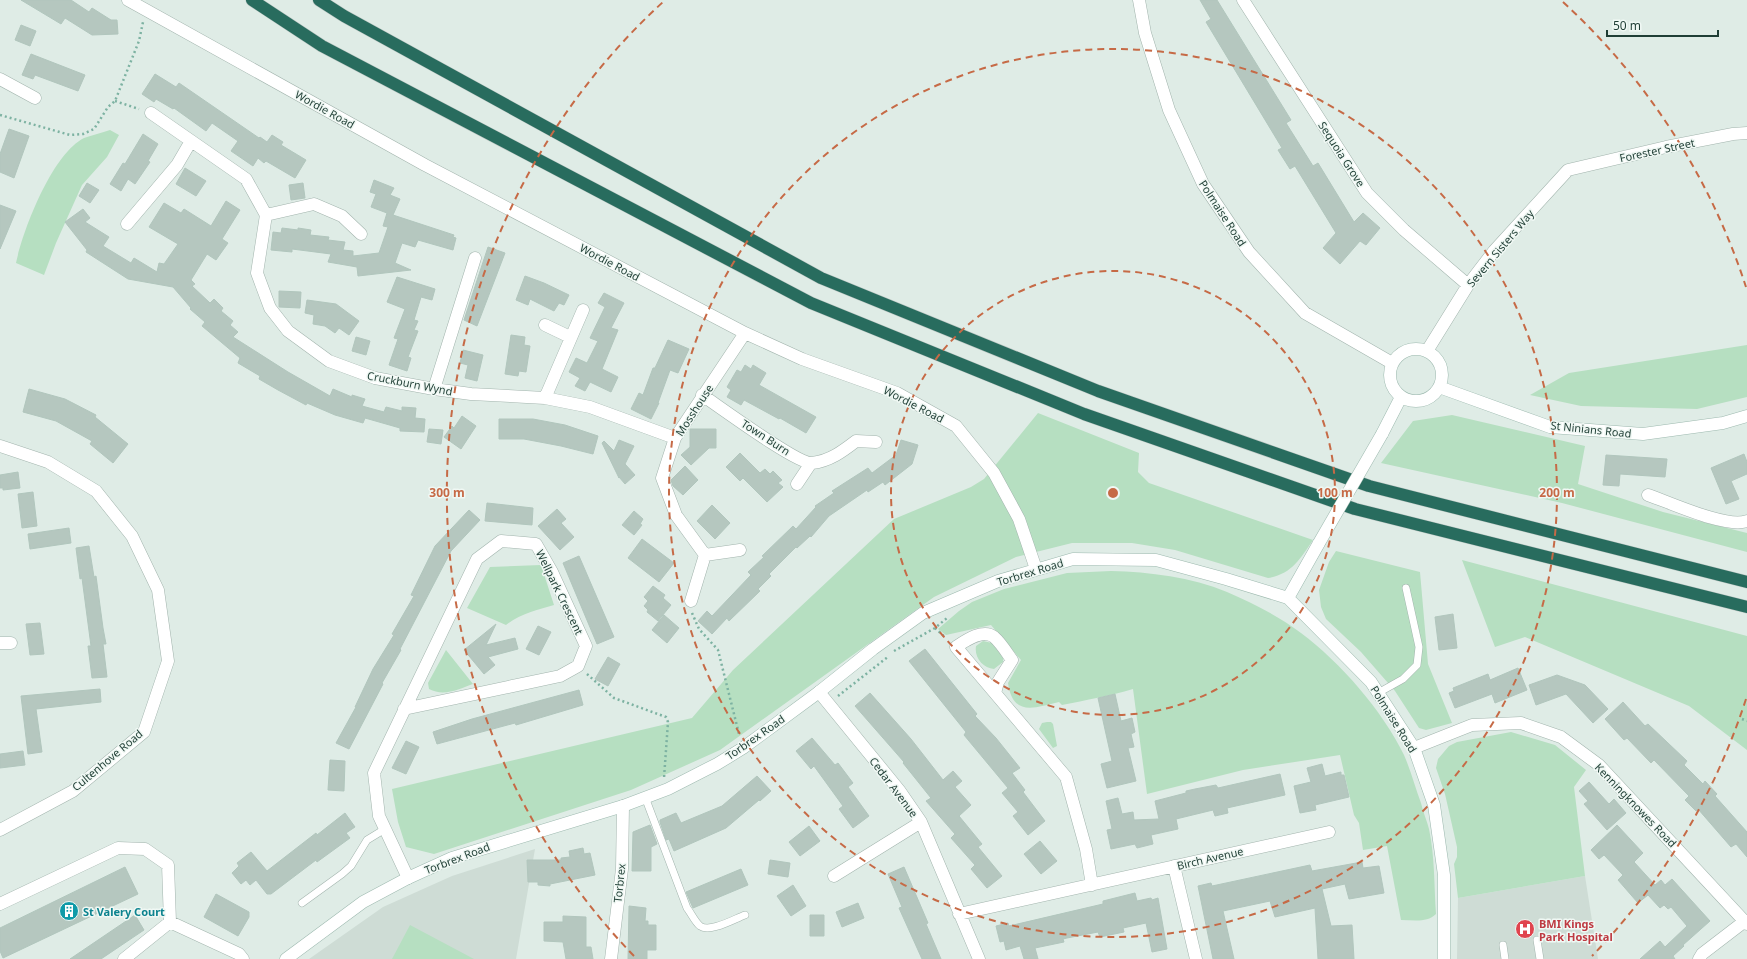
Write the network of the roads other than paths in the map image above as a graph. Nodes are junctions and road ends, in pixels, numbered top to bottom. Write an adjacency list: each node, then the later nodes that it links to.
1 (128, 0): 19 (street, Wordie Road)
2 (252, 0): 44 (highway)
3 (319, 0): 40 (highway)
4 (1139, 0): 22 (street, Polmaise Road)
5 (1243, 0): 16 (street, Sequoia Grove)
6 (0, 79): 7 (street)
7 (35, 98)
8 (151, 113): 10 (street)
9 (1747, 133): 11 (street, Forester Street)
10 (191, 141): 12 (street); 13 (street)
11 (1568, 170): 16 (street, Severn Sisters Way)
12 (266, 215): 14 (street); 24 (street, Cruckburn Wynd)
13 (127, 224)
14 (361, 234)
15 (475, 258): 24 (street)
16 (1468, 285): 21 (street, Severn Sisters Way)
17 (582, 310): 20 (street)
18 (545, 324): 20 (street)
19 (745, 333): 25 (street, Mosshouse); 38 (street, Wordie Road)
20 (570, 337): 27 (street)
21 (1427, 351): 22 (street); 23 (street)
22 (1392, 363): 26 (street)
23 (1439, 387): 26 (street); 28 (street, St Ninians Road)
24 (434, 389): 27 (street, Cruckburn Wynd)
25 (702, 396): 29 (street, Mosshouse); 32 (street, Town Burn)
26 (1401, 397): 42 (street, bridge)
27 (545, 398): 29 (street, Cruckburn Wynd)
28 (1747, 416)
29 (675, 438): 37 (street, Mosshouse)
30 (876, 442): 32 (street)
31 (0, 446): 53 (street, Cultenhove Road)
32 (811, 463): 33 (street)
33 (797, 484)
34 (1648, 494): 35 (street)
35 (1747, 521)
36 (740, 550): 37 (street)
37 (705, 555): 43 (street)
38 (1036, 569): 39 (street, Torbrex Road); 45 (street, Torbrex Road)
39 (1226, 579): 42 (street, Polmaise Road)
40 (1747, 582)
41 (1406, 588): 46 (lane)
42 (1288, 598): 46 (street, Polmaise Road)
43 (691, 601)
44 (1747, 608)
45 (819, 692): 50 (street, Torbrex Road); 52 (street, Cedar Avenue)
46 (1378, 693): 49 (street, Polmaise Road)
47 (995, 694): 47 (street); 59 (street)
48 (404, 709): 48 (street, Wellpark Crescent); 54 (street, Wellpark Crescent)
49 (1414, 748): 65 (street, Kenningknowes Road); 74 (street, Polmaise Road)
50 (645, 797): 51 (street, Torbrex Road); 63 (lane)
51 (622, 806): 58 (street, Torbrex Road); 71 (street, Torbrex)
52 (921, 822): 57 (street); 62 (street, Cedar Avenue)
53 (0, 830)
54 (385, 830): 58 (street, Wellpark Crescent); 60 (lane)
55 (1329, 832): 56 (street, Birch Avenue)
56 (1174, 866): 59 (street, Birch Avenue); 73 (street)
57 (834, 876)
58 (408, 878): 70 (street, Torbrex Road)
59 (1092, 885): 62 (street, Birch Avenue)
60 (302, 903)
61 (0, 904): 64 (street)
62 (959, 914): 72 (street, Cedar Avenue)
63 (744, 915)
64 (170, 922): 68 (street); 69 (street)
65 (1746, 922): 77 (street, Kenningknowes Road)
66 (1537, 940): 76 (lane)
67 (1503, 945): 75 (lane)
68 (124, 959)
69 (243, 959)
70 (286, 959)
71 (611, 959)
72 (979, 959)
73 (1196, 959)
74 (1444, 959)
75 (1505, 959)
76 (1540, 959)
77 (1699, 959)

